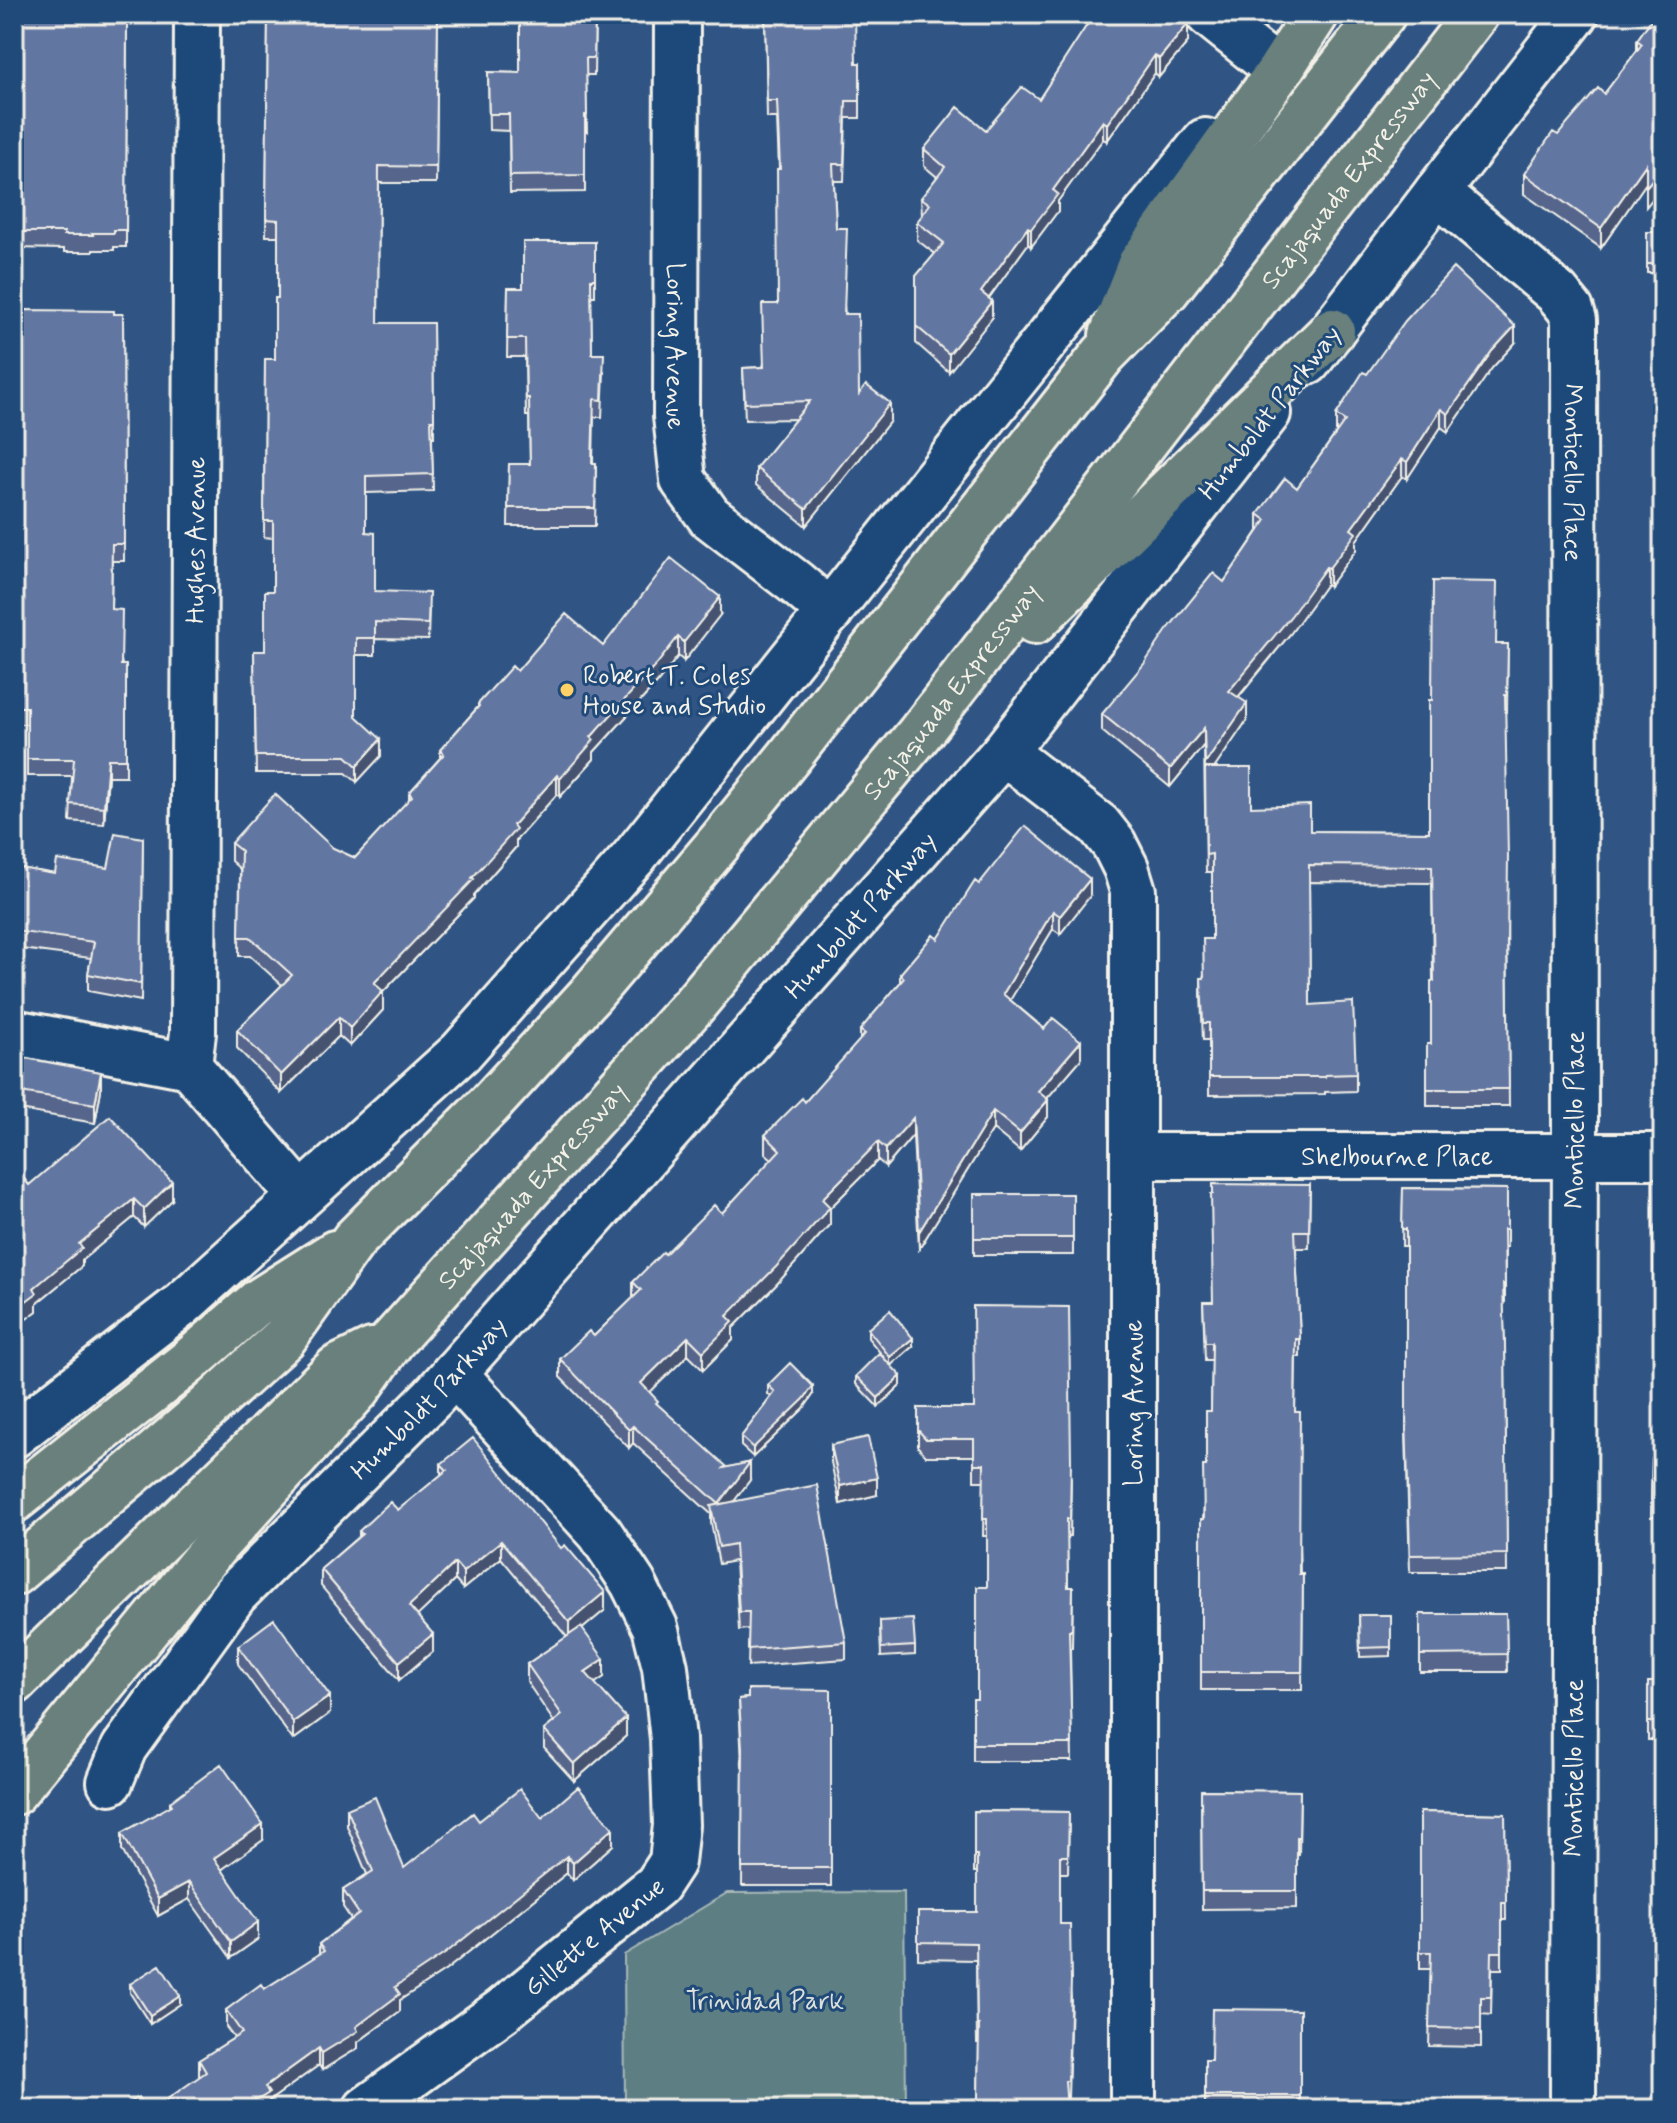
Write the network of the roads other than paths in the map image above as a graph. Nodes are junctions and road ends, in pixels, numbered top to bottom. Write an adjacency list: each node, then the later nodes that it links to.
1 (197, 14): 17 (street, Hughes Avenue)
2 (677, 14): 13 (street, Loring Avenue)
3 (1208, 14): 9 (street)
4 (1307, 14): 9 (street)
5 (1316, 14): 12 (highway)
6 (1383, 14): 12 (highway)
7 (1476, 14): 14 (highway, Scajaquada Expressway)
8 (1576, 14): 10 (street, Humboldt Parkway)
9 (1268, 62): 13 (street)
10 (1437, 192): 11 (street, Humboldt Parkway); 19 (street, Monticello Place)
11 (1332, 331): 14 (highway); 15 (street, Humboldt Parkway)
12 (1103, 355): 22 (highway)
13 (830, 612): 21 (street)
14 (919, 734): 23 (highway, Scajaquada Expressway)
15 (1004, 752): 18 (street, Loring Avenue); 24 (street, Humboldt Parkway)
16 (14, 1032): 17 (street)
17 (189, 1066): 21 (street)
18 (1133, 1156): 19 (street, Shelbourne Place); 32 (street, Loring Avenue)
19 (1574, 1156): 20 (street, Shelbourne Place); 33 (street, Monticello Place)
20 (1663, 1156)
21 (301, 1196): 25 (street)
22 (354, 1240): 26 (highway); 27 (highway)
23 (392, 1341): 28 (highway); 30 (highway, Scajaquada Expressway)
24 (454, 1373): 29 (street, Humboldt Parkway); 31 (street, Gillette Avenue)
25 (14, 1435)
26 (14, 1500)
27 (14, 1573)
28 (14, 1682)
29 (110, 1782)
30 (14, 1792)
31 (366, 2109)
32 (1133, 2109)
33 (1573, 2109)

